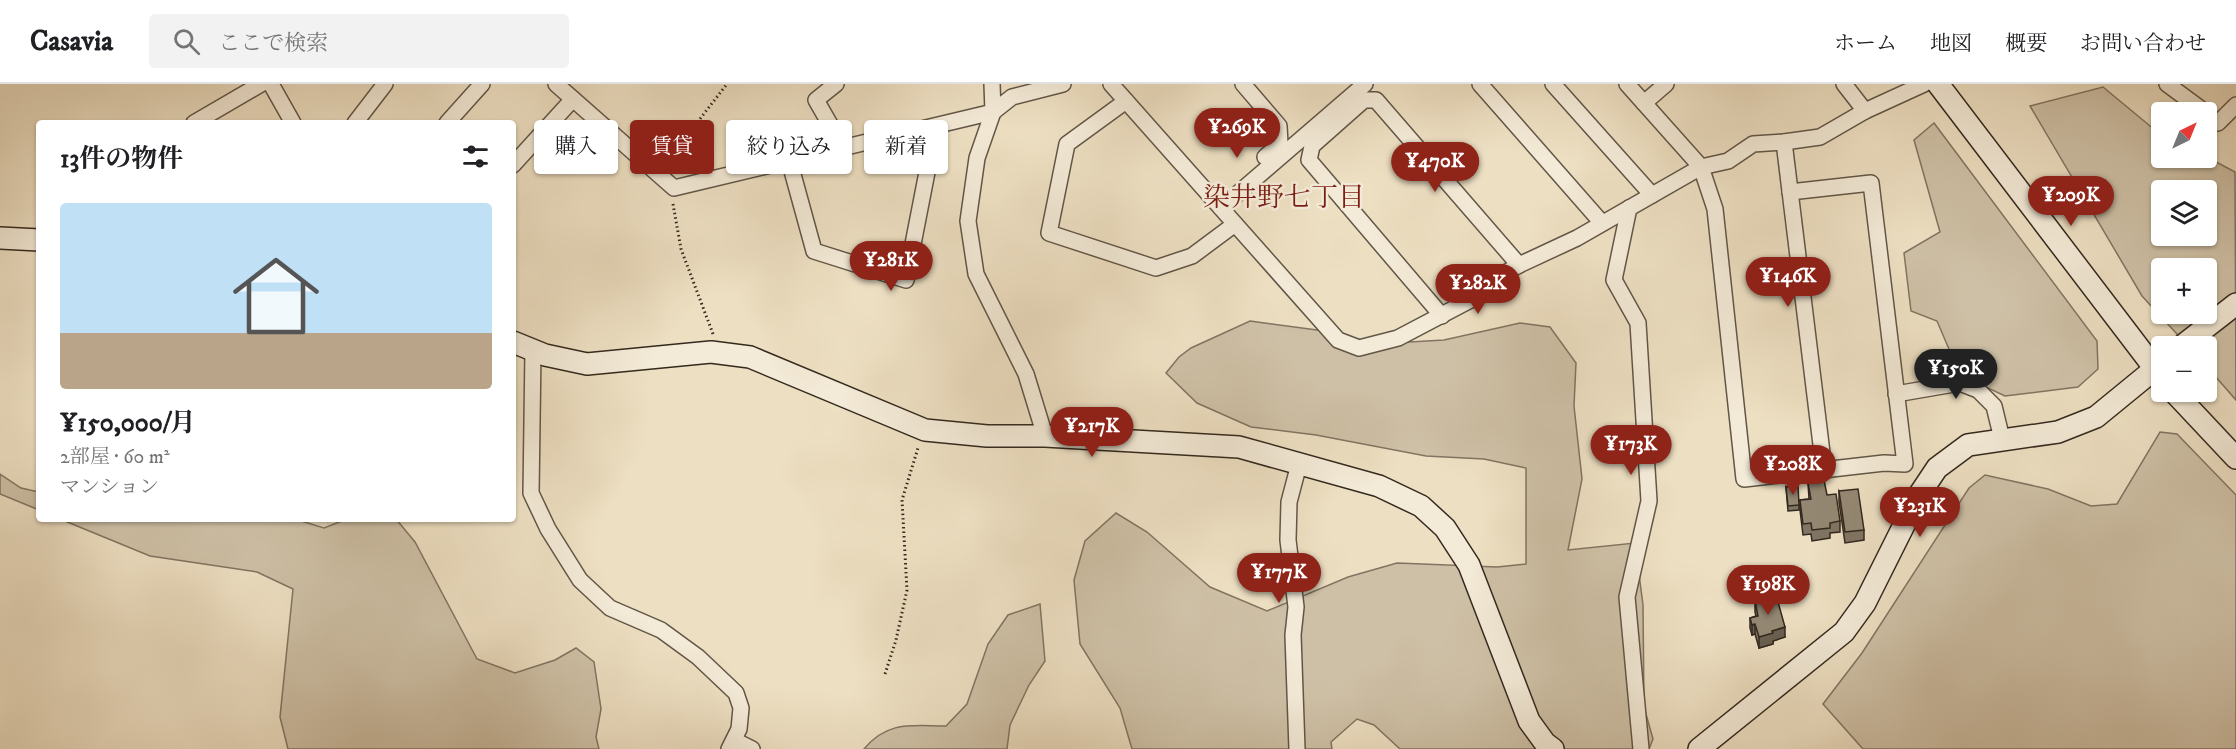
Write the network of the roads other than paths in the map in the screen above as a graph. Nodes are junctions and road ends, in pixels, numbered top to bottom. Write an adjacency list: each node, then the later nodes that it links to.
1 (261, 84): 27 (street)
2 (272, 84): 28 (street)
3 (385, 84): 29 (street)
4 (482, 84): 30 (street)
5 (556, 84): 20 (street)
6 (837, 84): 31 (street)
7 (992, 84): 26 (street)
8 (1063, 84): 26 (street)
9 (1111, 84): 21 (street)
10 (1243, 84): 42 (street)
11 (1365, 84): 42 (street)
12 (1480, 84): 44 (street)
13 (1552, 84): 41 (street)
14 (1628, 84): 23 (street)
15 (1666, 84): 23 (street)
16 (1844, 84): 25 (street)
17 (1924, 84): 25 (street)
18 (2167, 84): 22 (street)
19 (1944, 92): 54 (street)
20 (573, 99): 35 (street); 37 (street)
21 (1126, 101): 42 (street); 45 (street)
22 (2191, 102)
23 (1644, 103): 36 (street)
24 (2236, 105): 32 (street)
25 (1865, 111): 34 (street)
26 (993, 112): 33 (street); 58 (street)
27 (199, 120)
28 (291, 120)
29 (357, 120)
30 (450, 120)
31 (827, 120)
32 (2217, 122)
33 (948, 123)
34 (1784, 142): 36 (street); 40 (street)
35 (516, 162)
36 (1701, 167): 41 (street); 62 (street)
37 (732, 174)
38 (793, 174): 39 (street)
39 (927, 174)
40 (1790, 192): 56 (street); 62 (street)
41 (1652, 195): 43 (street)
42 (1217, 204): 45 (street)
43 (1629, 208): 44 (street); 67 (street)
44 (1602, 223): 48 (street)
45 (1235, 224): 50 (street)
46 (0, 238): 47 (street)
47 (36, 240)
48 (1519, 265): 50 (street); 50 (street)
49 (2236, 304): 51 (street)
50 (1442, 316)
51 (2195, 336)
52 (516, 343): 53 (street)
53 (533, 351): 58 (street); 63 (street)
54 (2151, 360)
55 (2151, 376): 59 (street)
56 (1896, 394): 59 (street); 62 (street)
57 (2183, 402): 60 (street)
58 (1045, 436): 61 (street)
59 (2002, 439): 68 (street)
60 (2236, 458)
61 (1299, 464): 65 (street); 66 (street)
62 (1824, 469)
63 (731, 745): 64 (street)
64 (752, 749)
65 (1297, 749)
66 (1554, 749)
67 (1641, 749)
68 (1699, 749)

